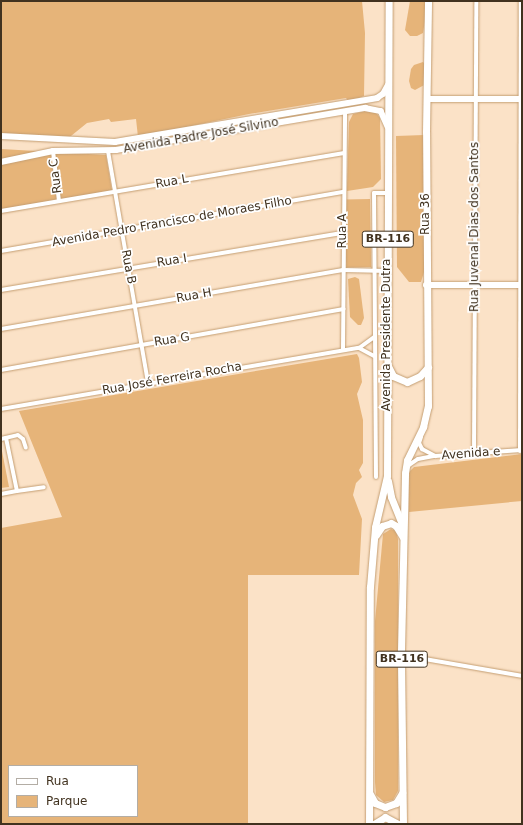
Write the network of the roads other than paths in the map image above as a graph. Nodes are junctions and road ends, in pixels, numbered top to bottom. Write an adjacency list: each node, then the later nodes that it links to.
1 (389, 1): 5 (highway, Avenida Presidente Dutra / BR-116)
2 (428, 1): 6 (highway, Rua 36)
3 (476, 1): 7 (street, Rua Juvenal Dias dos Santos)
4 (522, 1): 8 (street)
5 (388, 82): 10 (highway, Avenida Presidente Dutra / BR-116); 11 (main road, Avenida Padre José Silvino)
6 (428, 99): 7 (main road); 29 (highway, Rua 36)
7 (476, 99): 8 (main road); 28 (street, Rua Juvenal Dias dos Santos)
8 (521, 99): 30 (street)
9 (344, 111): 10 (main road, Avenida Padre José Silvino); 13 (main road, Avenida Padre José Silvino); 14 (street, Rua A)
10 (388, 129): 18 (highway, Avenida Presidente Dutra / BR-116)
11 (1, 136)
12 (53, 151): 13 (main road, Avenida Padre José Silvino); 15 (main road, Avenida Padre José Silvino); 19 (street, Rua C)
13 (108, 151): 16 (street, Rua B)
14 (344, 153): 16 (street, Rua L); 17 (street, Rua A)
15 (1, 162)
16 (115, 192): 19 (street, Rua L); 21 (street, Rua B)
17 (344, 192): 21 (street, Avenida Pedro Francisco de Moraes Filho); 22 (street, Rua A)
18 (388, 193): 26 (street); 27 (highway, Avenida Presidente Dutra / BR-116)
19 (59, 201): 20 (street, Rua L)
20 (1, 211)
21 (122, 231): 23 (street, Avenida Pedro Francisco de Moraes Filho); 24 (street, Rua B)
22 (343, 233): 24 (street, Rua I); 25 (street, Rua A)
23 (1, 251)
24 (129, 268): 31 (street, Rua I); 32 (street, Rua B)
25 (343, 270): 26 (street, Rua H); 32 (street, Rua H); 33 (street, Rua A)
26 (374, 271): 27 (street, Rua H); 35 (street)
27 (387, 271): 40 (highway, Avenida Presidente Dutra / BR-116)
28 (475, 284): 29 (main road); 30 (main road); 50 (street, Rua Juvenal Dias dos Santos)
29 (426, 285): 41 (highway, Rua 36)
30 (521, 285): 49 (street)
31 (1, 290)
32 (136, 306): 34 (street, Rua H); 36 (street, Rua B)
33 (344, 309): 36 (street, Rua G); 38 (street, Rua A)
34 (1, 329)
35 (374, 337): 37 (street); 39 (street)
36 (142, 344): 42 (street, Rua G); 43 (street, Rua B)
37 (359, 348): 38 (street, Rua José Ferreira Rocha); 39 (street)
38 (343, 350): 43 (street, Rua José Ferreira Rocha)
39 (374, 356): 54 (street)
40 (387, 364): 41 (highway); 53 (highway, Avenida Presidente Dutra / BR-116)
41 (428, 367): 45 (highway, Rua 36)
42 (1, 370)
43 (148, 383): 44 (street, Rua José Ferreira Rocha)
44 (1, 409)
45 (423, 427): 51 (street, Avenida e); 52 (highway, Rua 36)
46 (1, 438): 47 (street)
47 (6, 438): 48 (street); 56 (street)
48 (26, 448)
49 (521, 450): 50 (street, Avenida e)
50 (474, 453): 51 (street, Avenida e)
51 (435, 456): 52 (street)
52 (406, 467): 58 (highway)
53 (387, 476): 58 (highway, Avenida Presidente Dutra / BR-116); 59 (highway, Avenida Presidente Dutra / BR-116)
54 (376, 477)
55 (44, 487): 56 (street)
56 (17, 491): 57 (street)
57 (1, 494)
58 (404, 528): 60 (highway, Avenida Presidente Dutra / BR-116)
59 (374, 538): 60 (highway); 64 (highway, Avenida Presidente Dutra / BR-116)
60 (404, 539): 61 (highway, Avenida Presidente Dutra / BR-116)
61 (402, 655): 62 (street); 63 (highway, Avenida Presidente Dutra / BR-116)
62 (522, 676)
63 (403, 791): 64 (highway); 68 (highway, Avenida Presidente Dutra / BR-116)
64 (369, 792): 65 (highway, Avenida Presidente Dutra / BR-116)
65 (369, 824)
66 (374, 824): 67 (highway)
67 (398, 824)
68 (403, 824)

